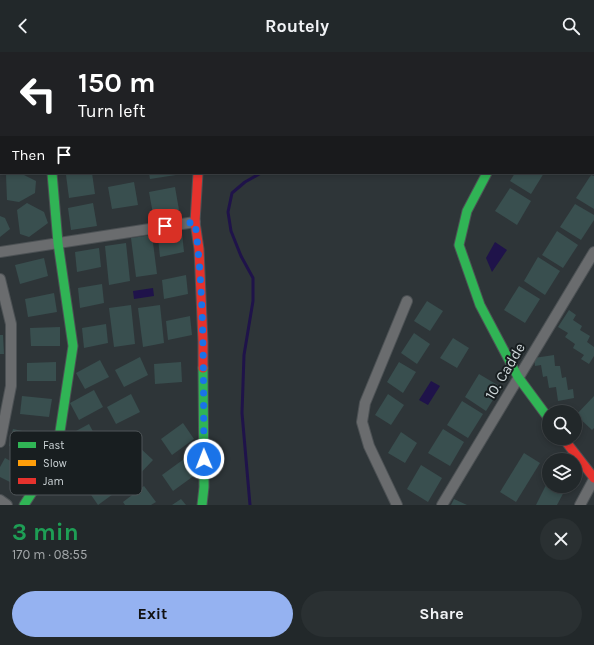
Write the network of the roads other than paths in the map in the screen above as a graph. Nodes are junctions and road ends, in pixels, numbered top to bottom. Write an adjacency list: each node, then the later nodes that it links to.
1 (52, 174): 5 (street)
2 (198, 174): 4 (street)
3 (486, 174): 10 (street)
4 (195, 222): 5 (street); 20 (street)
5 (58, 243): 6 (street); 12 (street)
6 (0, 252)
7 (594, 252): 10 (street, 10. Cadde)
8 (0, 279): 13 (street)
9 (407, 301): 21 (street)
10 (518, 377): 11 (street); 22 (street, 10. Cadde)
11 (542, 410)
12 (60, 431)
13 (0, 442)
14 (568, 445): 15 (street)
15 (594, 479): 23 (street)
16 (30, 495): 19 (street)
17 (0, 500): 18 (street)
18 (7, 505)
19 (24, 505)
20 (202, 505)
21 (397, 505)
22 (442, 505)
23 (580, 505)

